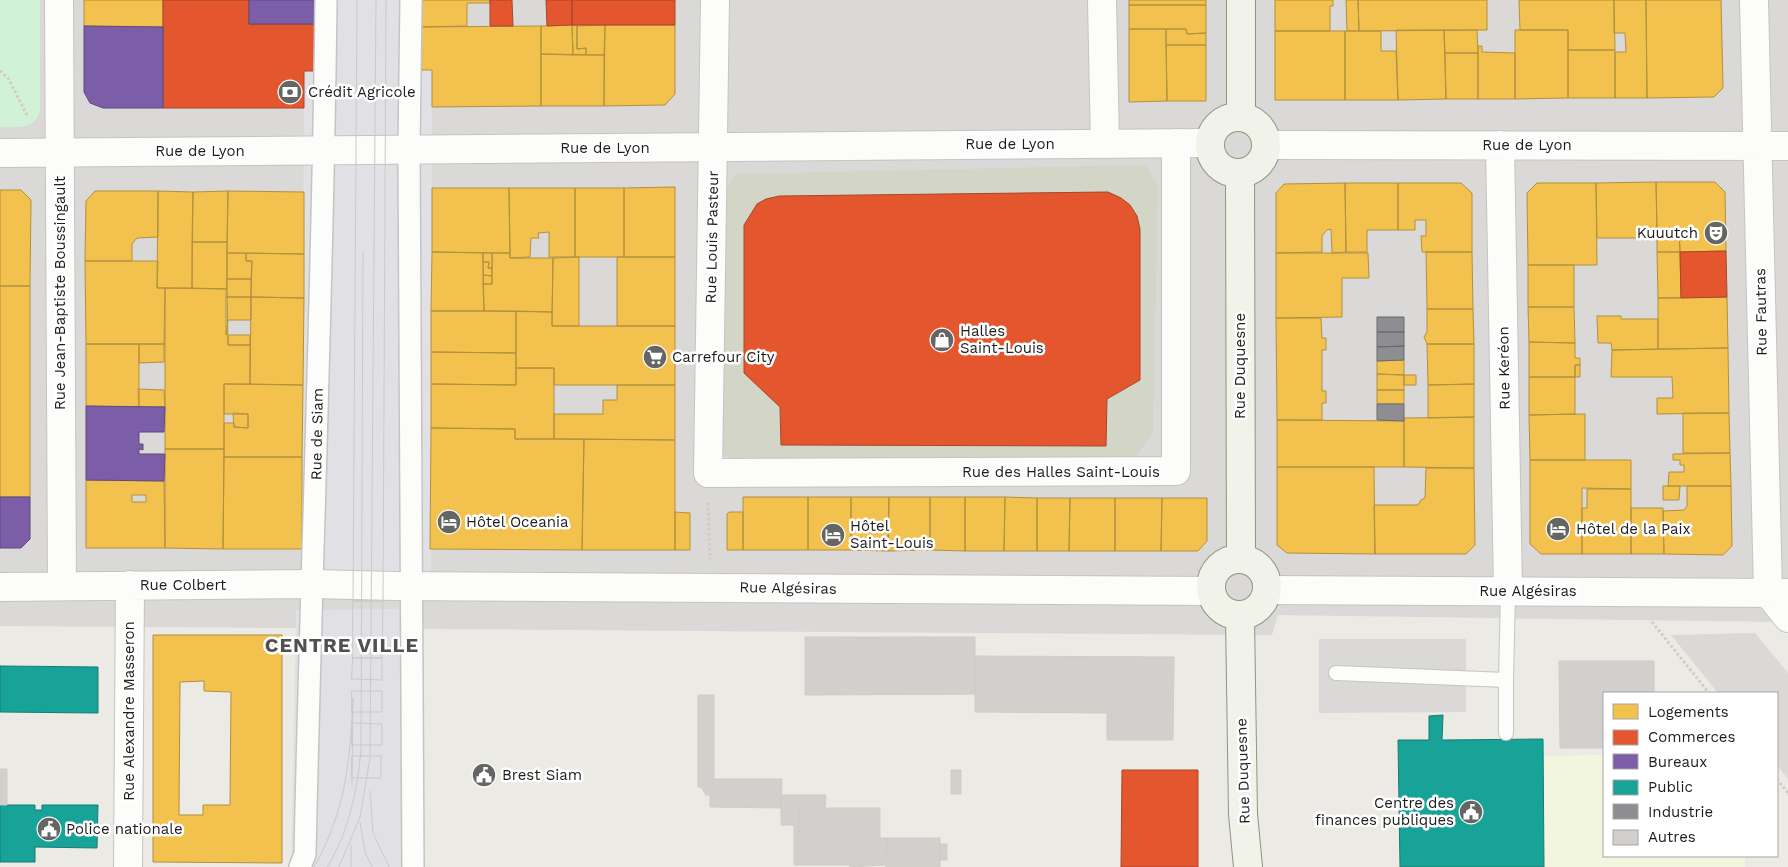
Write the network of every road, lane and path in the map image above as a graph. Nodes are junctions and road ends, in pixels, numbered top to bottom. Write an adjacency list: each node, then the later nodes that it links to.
1 (59, 0): 22 (street, Rue Jean-Baptiste Boussingault)
2 (326, 0): 19 (street, Rue de Siam)
3 (411, 0): 20 (street)
4 (715, 0): 18 (street, Rue Louis Pasteur)
5 (1102, 0): 13 (street)
6 (1241, 0): 9 (main road)
7 (1754, 0): 16 (street, Rue Fautras)
8 (0, 71): 10 (path)
9 (1241, 116): 12 (main road); 14 (main road)
10 (30, 120)
11 (1176, 143): 12 (street, Rue de Lyon); 13 (street, Rue de Lyon); 24 (street, Rue des Halles Saint-Louis)
12 (1210, 143): 23 (main road)
13 (1105, 144): 18 (street, Rue de Lyon)
14 (1267, 145): 15 (street, Rue de Lyon); 23 (main road)
15 (1500, 145): 16 (street, Rue de Lyon); 35 (street, Rue Keréon)
16 (1757, 146): 17 (street, Rue de Lyon); 37 (street, Rue Fautras)
17 (1788, 146)
18 (714, 147): 20 (street, Rue de Lyon); 24 (street, Rue Louis Pasteur)
19 (324, 150): 20 (street, Rue de Lyon); 22 (street, Rue de Lyon); 26 (street, Rue de Siam)
20 (409, 150): 30 (street)
21 (0, 153): 22 (street, Rue de Lyon)
22 (59, 153): 29 (street, Rue Jean-Baptiste Boussingault)
23 (1240, 174): 25 (main road, Rue Duquesne)
24 (708, 473): 32 (path)
25 (1241, 559): 33 (main road); 34 (main road)
26 (313, 584): 27 (street, Rue Colbert); 28 (street, Rue Colbert); 47 (street, Rue de Siam)
27 (130, 585): 29 (street, Rue Colbert); 46 (street, Rue Alexandre Masseron)
28 (366, 585): 30 (street, Rue Algésiras)
29 (62, 586): 31 (street, Rue Colbert)
30 (412, 586): 32 (street, Rue Algésiras); 48 (street)
31 (0, 587)
32 (710, 587): 34 (street, Rue Algésiras)
33 (1268, 590): 35 (street, Rue Algésiras); 38 (main road)
34 (1211, 591): 38 (main road)
35 (1508, 591): 36 (street, Rue Algésiras); 41 (lane)
36 (1628, 592): 37 (street, Rue Algésiras); 42 (path)
37 (1778, 593): 39 (street)
38 (1240, 616): 49 (main road, Rue Duquesne)
39 (1788, 618)
40 (1336, 673): 41 (lane)
41 (1506, 680): 43 (lane)
42 (1708, 692)
43 (1506, 733)
44 (1778, 780): 45 (path)
45 (1788, 793)
46 (128, 867)
47 (300, 867)
48 (413, 867)
49 (1248, 867)

